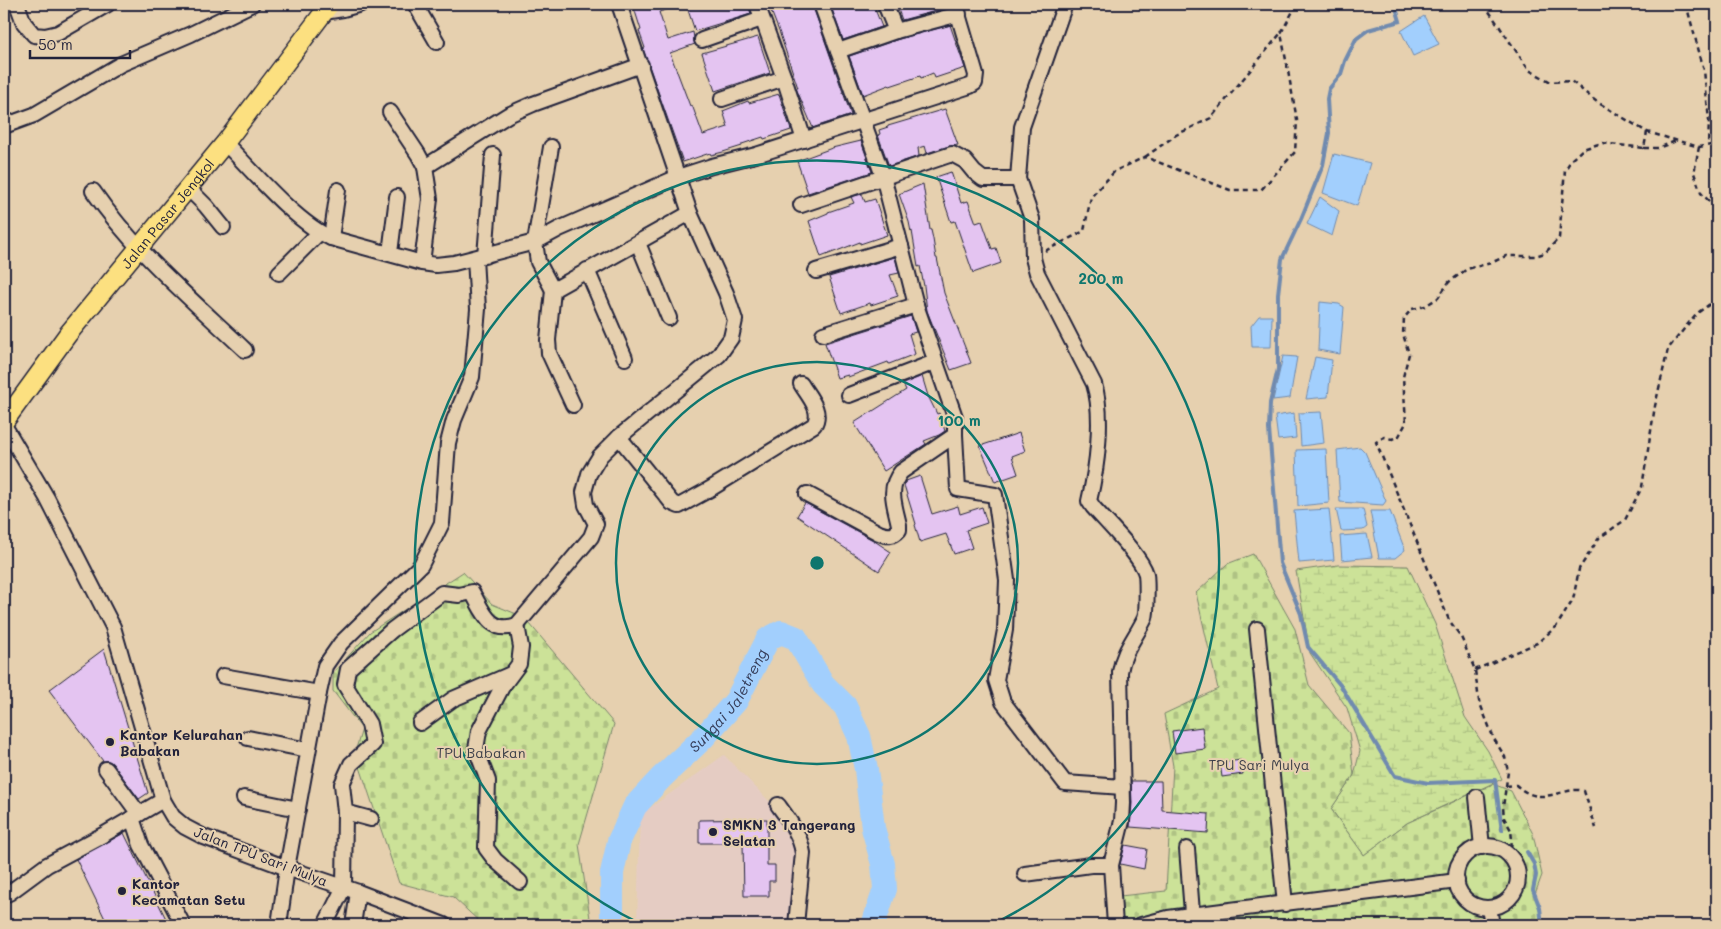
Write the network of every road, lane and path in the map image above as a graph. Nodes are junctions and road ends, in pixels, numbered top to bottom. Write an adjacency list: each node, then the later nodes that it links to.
1 (16, 4): 16 (street)
2 (108, 4): 16 (street)
3 (252, 4): 28 (street)
4 (361, 4): 14 (street)
5 (415, 4): 21 (street)
6 (619, 4): 23 (street)
7 (757, 4): 17 (street)
8 (821, 4): 22 (street)
9 (885, 4): 18 (street)
10 (1065, 4): 43 (street)
11 (1297, 4): 19 (path)
12 (1484, 4): 29 (path)
13 (1686, 4): 34 (path)
14 (327, 8): 32 (main road, Jalan Pasar Jengkol)
15 (957, 9): 18 (street); 27 (street)
16 (86, 10)
17 (762, 19): 20 (street); 24 (street)
18 (896, 31): 22 (street)
19 (1281, 33): 39 (path); 39 (path)
20 (702, 40)
21 (437, 42)
22 (838, 51): 27 (street)
23 (641, 66): 40 (street); 42 (street)
24 (784, 78): 25 (street); 30 (street)
25 (722, 98)
26 (390, 112): 40 (street)
27 (863, 120): 30 (street); 41 (street)
28 (4, 126)
29 (1647, 132): 31 (path); 37 (path)
30 (804, 140): 42 (street)
31 (1677, 141): 36 (path); 37 (path)
32 (225, 143): 44 (main road, Jalan Pasar Jengkol); 52 (street)
33 (1717, 144): 34 (path)
34 (1708, 145): 36 (path)
35 (551, 147): 53 (street)
36 (1699, 147): 49 (path)
37 (1644, 148): 81 (path)
38 (493, 155): 58 (street)
39 (1146, 157): 59 (path)
40 (425, 167): 60 (street)
41 (883, 176): 43 (street); 48 (street); 55 (street)
42 (678, 177): 50 (street); 53 (street)
43 (1018, 179): 59 (street)
44 (188, 188): 51 (street); 56 (main road, Jalan Pasar Jengkol)
45 (93, 190): 56 (street)
46 (338, 190): 52 (street)
47 (397, 197): 57 (street)
48 (801, 205)
49 (1717, 209)
50 (690, 213): 54 (street); 77 (street)
51 (223, 227)
52 (325, 236): 57 (street); 63 (street)
53 (535, 242): 58 (street); 64 (street)
54 (638, 242): 61 (street); 67 (street)
55 (901, 246): 62 (street); 66 (street)
56 (138, 248): 69 (street); 75 (main road, Jalan Pasar Jengkol)
57 (390, 253): 60 (street)
58 (480, 257): 60 (street); 84 (street)
59 (1033, 258): 90 (street)
60 (422, 263)
61 (587, 270): 64 (street); 70 (street)
62 (816, 271)
63 (279, 273)
64 (553, 290): 74 (street)
65 (1717, 298): 81 (path)
66 (916, 305): 68 (street); 71 (street)
67 (669, 318)
68 (823, 334)
69 (245, 350)
70 (625, 358)
71 (935, 362): 73 (street); 76 (street)
72 (801, 384): 77 (street)
73 (849, 395)
74 (573, 405)
75 (4, 424): 93 (street, Jalan TPU Sari Mulya)
76 (955, 435): 78 (street); 90 (street)
77 (619, 437): 79 (street)
78 (807, 494)
79 (517, 625): 82 (street); 96 (street)
80 (1257, 629): 111 (street)
81 (1476, 670): 89 (path)
82 (512, 673): 85 (street); 107 (street)
83 (224, 676): 84 (street)
84 (319, 693): 87 (street)
85 (420, 723)
86 (248, 738): 87 (street)
87 (308, 750): 95 (street)
88 (106, 769): 97 (street)
89 (1506, 786): 99 (path); 102 (path)
90 (1123, 787): 103 (street)
91 (244, 798): 95 (street)
92 (1477, 798): 100 (street)
93 (163, 800): 97 (street); 104 (street, Jalan TPU Sari Mulya)
94 (778, 804): 120 (street)
95 (298, 809): 104 (street)
96 (345, 812): 98 (street); 108 (street)
97 (135, 816): 110 (street); 116 (street)
98 (371, 819)
99 (1596, 828)
100 (1482, 847): 102 (street); 106 (street)
101 (1187, 849): 114 (street)
102 (1510, 856): 112 (street)
103 (1111, 865): 105 (street); 121 (street)
104 (287, 868): 108 (street, Jalan TPU Sari Mulya); 117 (street)
105 (1025, 874)
106 (1457, 881): 111 (street); 112 (street)
107 (520, 882)
108 (344, 887): 109 (street, Jalan TPU Sari Mulya); 118 (street)
109 (358, 892): 113 (street, Jalan TPU Sari Mulya); 119 (street)
110 (4, 895)
111 (1285, 904): 114 (street)
112 (1489, 908): 123 (street)
113 (414, 919): 115 (street, Jalan TPU Sari Mulya)
114 (1193, 920): 122 (street)
115 (441, 924)
116 (183, 925)
117 (279, 925)
118 (325, 925)
119 (353, 925)
120 (796, 925)
121 (1115, 925)
122 (1141, 925)
123 (1492, 925)

